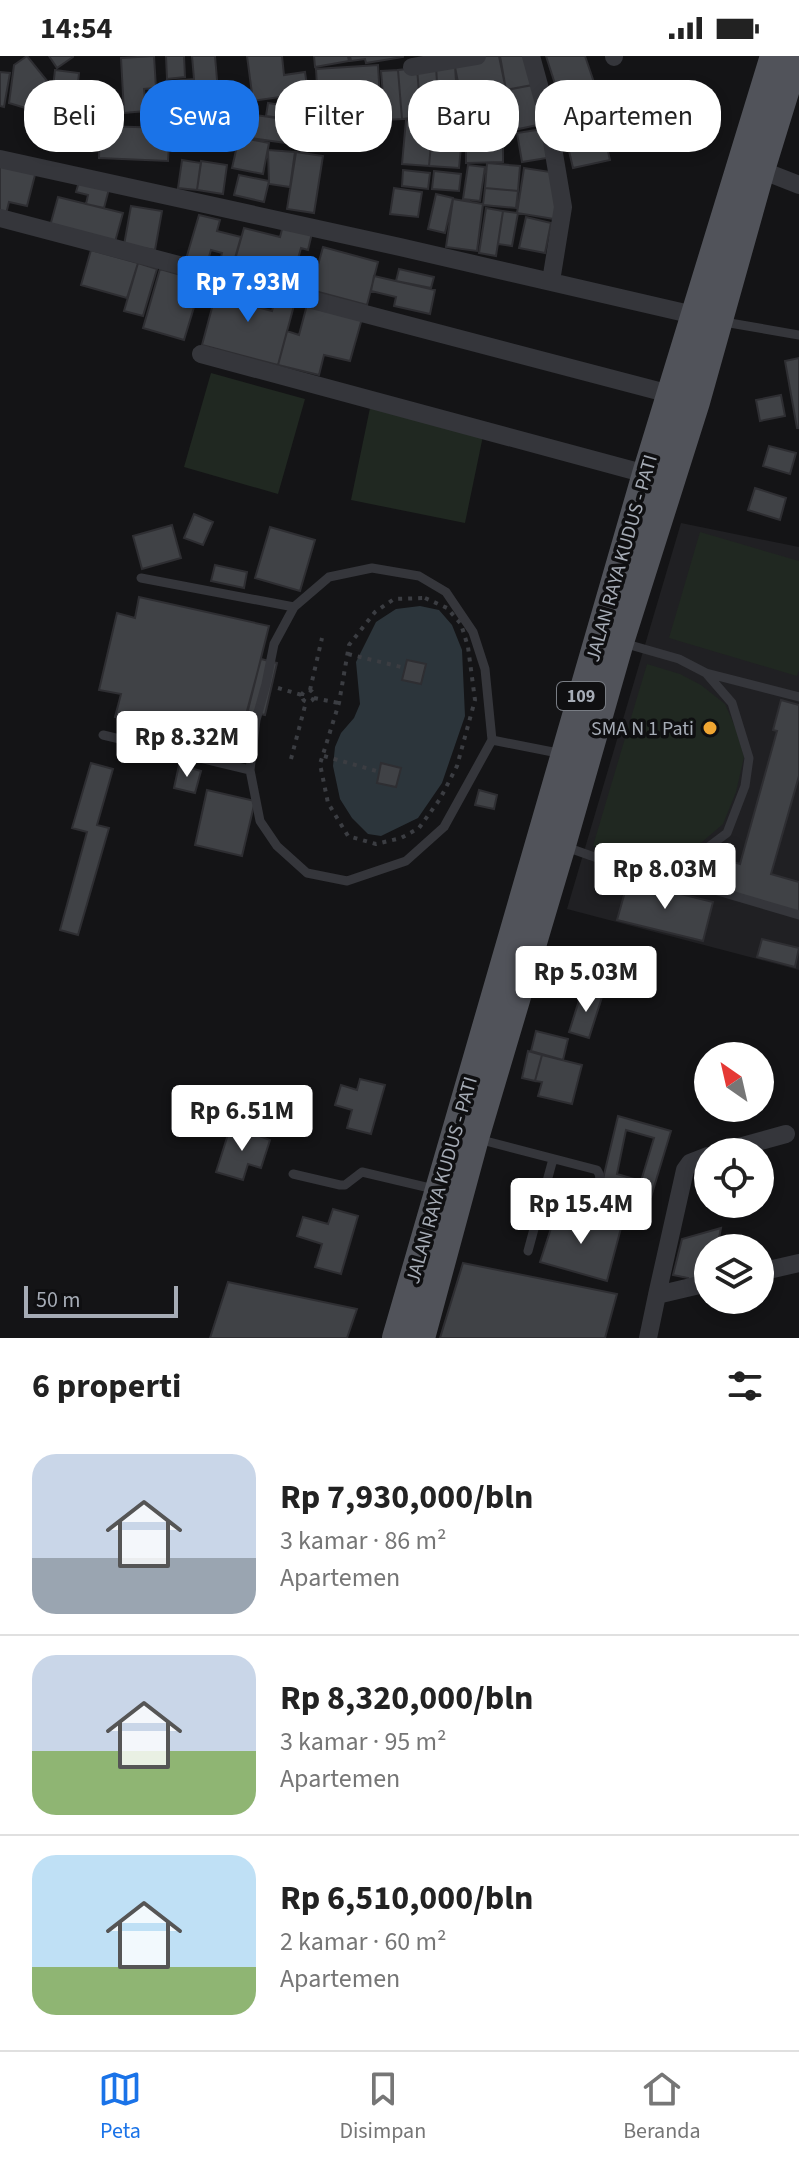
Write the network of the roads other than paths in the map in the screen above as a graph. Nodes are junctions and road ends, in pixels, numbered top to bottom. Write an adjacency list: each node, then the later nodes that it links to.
1 (477, 56): 5 (street)
2 (531, 56): 10 (street)
3 (774, 56): 11 (main road, JALAN RAYA KUDUS - PATI / 109)
4 (796, 56): 7 (main road, JALAN RAYA KUDUS - PATI / 109)
5 (412, 67)
6 (0, 159): 10 (street)
7 (761, 170): 8 (street); 11 (main road, JALAN RAYA KUDUS - PATI / 109)
8 (799, 185)
9 (0, 218): 14 (street)
10 (551, 281): 11 (street)
11 (707, 318): 12 (lane); 14 (main road, JALAN RAYA KUDUS - PATI / 109); 18 (main road, JALAN RAYA KUDUS - PATI / 109)
12 (799, 335)
13 (201, 354): 15 (street)
14 (670, 394): 15 (main road, JALAN RAYA KUDUS - PATI / 109)
15 (646, 474): 23 (main road, JALAN RAYA KUDUS - PATI / 109)
16 (141, 578): 17 (lane)
17 (294, 607): 22 (lane); 24 (lane)
18 (620, 642): 19 (lane); 25 (main road, JALAN RAYA KUDUS - PATI / 109)
19 (706, 673): 20 (lane); 26 (lane)
20 (799, 697)
21 (103, 735): 24 (lane)
22 (492, 740): 23 (lane); 24 (lane)
23 (564, 754): 35 (main road, JALAN RAYA KUDUS - PATI / 109)
24 (250, 770)
25 (562, 845): 26 (lane); 29 (main road, JALAN RAYA KUDUS - PATI / 109)
26 (660, 874): 27 (lane)
27 (799, 915)
28 (786, 1134): 30 (street)
29 (475, 1138): 31 (lane); 42 (main road, JALAN RAYA KUDUS - PATI / 109)
30 (772, 1138)
31 (553, 1159): 34 (lane); 34 (lane)
32 (694, 1161): 40 (street)
33 (293, 1174): 35 (lane)
34 (545, 1188): 36 (lane)
35 (438, 1189): 41 (main road, JALAN RAYA KUDUS - PATI / 109)
36 (528, 1251)
37 (799, 1263): 38 (street)
38 (774, 1269)
39 (694, 1286): 40 (street)
40 (657, 1295): 43 (street)
41 (396, 1338)
42 (421, 1338)
43 (648, 1338)

